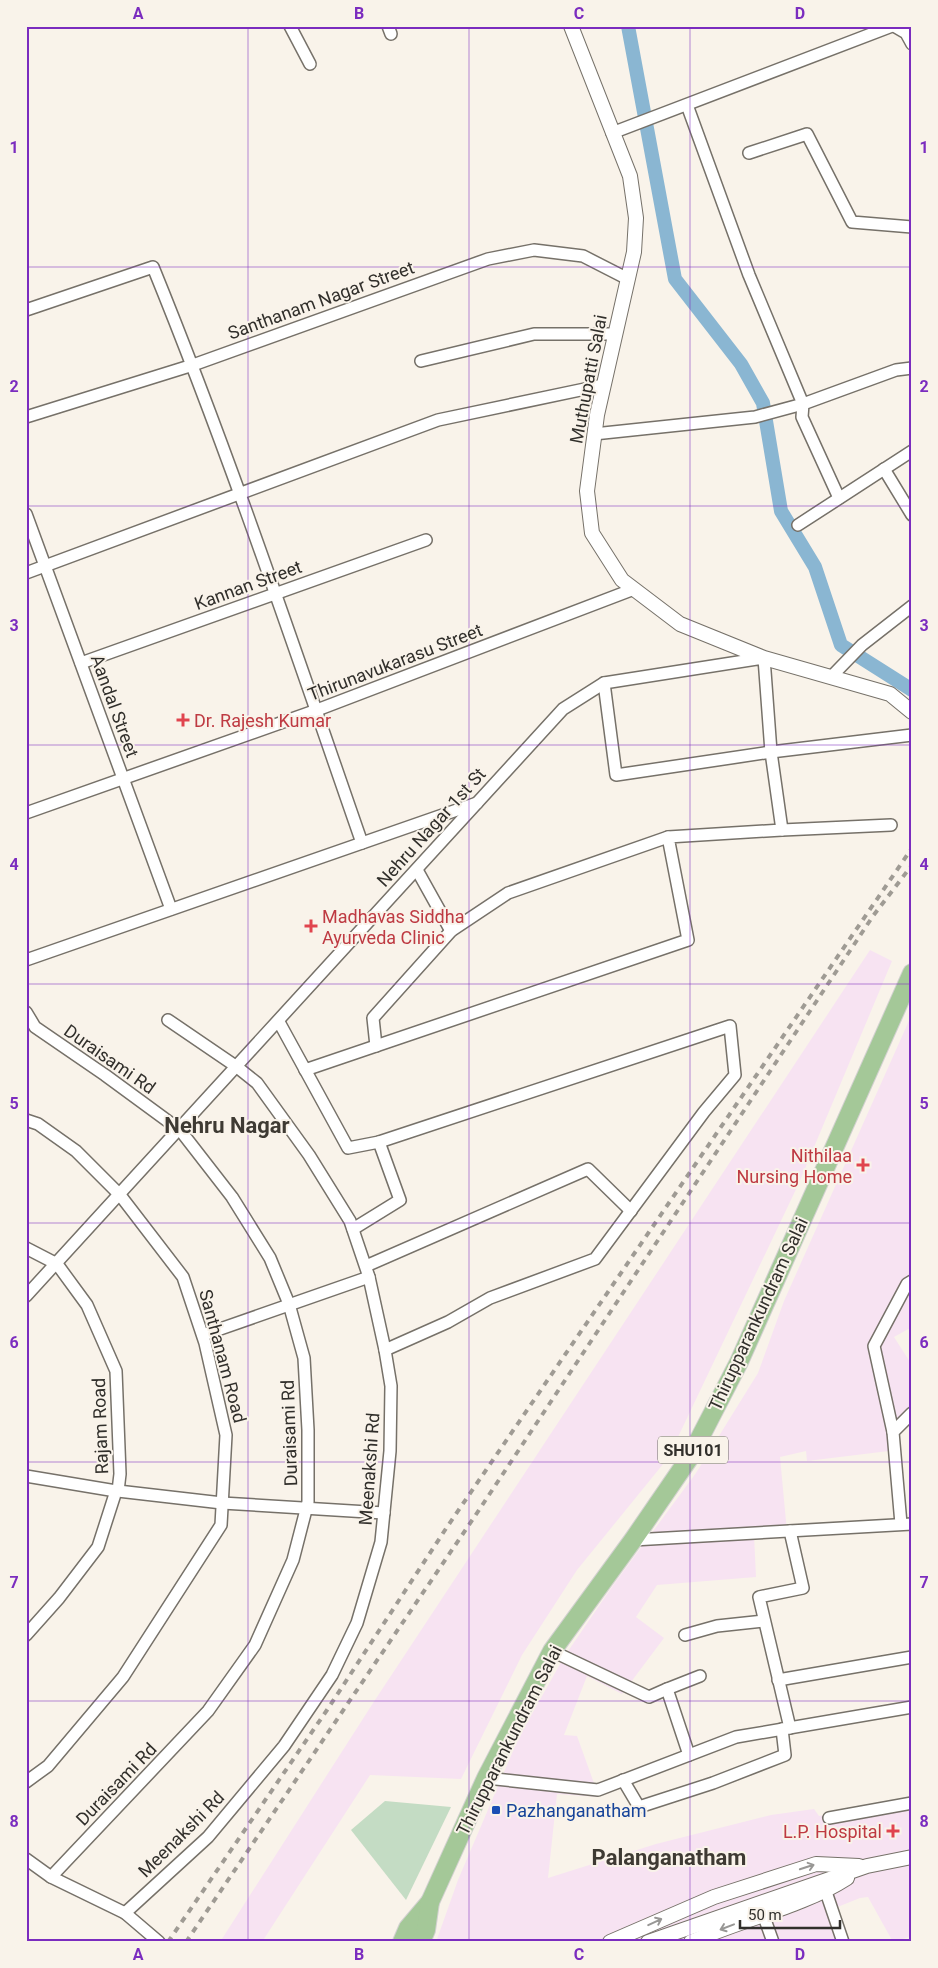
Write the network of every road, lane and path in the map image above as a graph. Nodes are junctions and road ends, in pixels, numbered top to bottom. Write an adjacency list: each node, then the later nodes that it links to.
1 (290, 26): 5 (street)
2 (571, 26): 7 (street, Muthupatti Salai)
3 (893, 26): 4 (street); 6 (street)
4 (912, 44)
5 (310, 64)
6 (687, 105): 7 (street); 17 (street)
7 (612, 133): 10 (street, Muthupatti Salai)
8 (749, 153): 9 (street)
9 (912, 227)
10 (628, 279): 12 (street, Muthupatti Salai); 14 (street, Santhanam Nagar Street)
11 (26, 310): 14 (street)
12 (615, 334): 13 (street); 16 (street, Muthupatti Salai)
13 (421, 361)
14 (193, 365): 18 (street, Santhanam Nagar Street); 22 (street)
15 (912, 368): 17 (street)
16 (604, 385): 19 (street, Muthupatti Salai); 22 (street)
17 (804, 404): 19 (street); 23 (street)
18 (26, 417)
19 (594, 434): 30 (street, Muthupatti Salai)
20 (912, 451): 21 (street)
21 (884, 469): 23 (street); 25 (street)
22 (240, 492): 28 (street); 31 (street)
23 (839, 498): 26 (street)
24 (26, 514): 28 (street, Aandal Street)
25 (912, 515)
26 (798, 525)
27 (426, 540): 31 (street, Kannan Street)
28 (46, 566): 29 (street); 34 (street, Aandal Street)
29 (26, 572)
30 (634, 590): 33 (street, Muthupatti Salai); 37 (street, Thirunavukarasu Street)
31 (276, 594): 34 (street, Kannan Street); 37 (street)
32 (912, 606): 35 (street)
33 (764, 658): 35 (street, Nehru Nagar 1st St); 36 (street, Nehru Nagar 1st St); 40 (street)
34 (81, 664): 41 (street, Aandal Street)
35 (831, 677): 38 (street, Nehru Nagar 1st St)
36 (604, 683): 40 (street); 42 (street, Nehru Nagar 1st St)
37 (316, 710): 41 (street, Thirunavukarasu Street); 47 (street)
38 (912, 712)
39 (912, 735): 40 (street)
40 (771, 752): 45 (street)
41 (123, 777): 43 (street, Thirunavukarasu Street); 49 (street, Aandal Street)
42 (479, 802): 47 (street); 48 (street, Nehru Nagar 1st St)
43 (26, 812)
44 (892, 825): 45 (street)
45 (782, 830): 46 (street)
46 (668, 837): 50 (street); 56 (street)
47 (362, 843): 49 (street)
48 (417, 870): 50 (street); 55 (street, Nehru Nagar 1st St)
49 (171, 909): 51 (street)
50 (451, 931): 56 (street)
51 (26, 960)
52 (912, 973): 82 (main road, Thirupparankundram Salai / SHU101)
53 (26, 1012): 60 (street, Duraisami Rd)
54 (168, 1020): 57 (street, Meenakshi Rd)
55 (279, 1022): 57 (street, Nehru Nagar 1st St); 58 (street)
56 (376, 1046): 58 (street)
57 (237, 1067): 60 (street, Nehru Nagar 1st St); 64 (street, Meenakshi Rd)
58 (305, 1070): 61 (street)
59 (26, 1120): 62 (street, Santhanam Road)
60 (180, 1130): 62 (street, Nehru Nagar 1st St); 70 (street, Duraisami Rd)
61 (379, 1142): 63 (street); 64 (street)
62 (120, 1195): 66 (street, Nehru Nagar 1st St); 71 (street, Santhanam Road)
63 (631, 1211): 67 (street); 72 (street)
64 (353, 1229): 67 (street, Meenakshi Rd)
65 (26, 1248): 66 (street, Rajam Road)
66 (57, 1264): 69 (street, Nehru Nagar 1st St); 76 (street, Rajam Road)
67 (368, 1271): 70 (street); 72 (street, Meenakshi Rd)
68 (912, 1282): 74 (street)
69 (26, 1296)
70 (289, 1304): 71 (street); 78 (street, Duraisami Rd)
71 (203, 1335): 77 (street, Santhanam Road)
72 (385, 1350): 79 (street, Meenakshi Rd)
73 (912, 1413): 74 (street)
74 (893, 1432): 80 (street)
75 (26, 1476): 76 (street)
76 (117, 1491): 77 (street); 84 (street, Rajam Road)
77 (222, 1503): 78 (street); 96 (street, Santhanam Road)
78 (307, 1508): 79 (street); 102 (street, Duraisami Rd)
79 (384, 1513): 105 (street, Meenakshi Rd)
80 (906, 1524): 81 (street)
81 (790, 1531): 82 (street); 83 (street)
82 (633, 1540): 86 (main road, Thirupparankundram Salai / SHU101)
83 (764, 1621): 85 (street); 89 (street)
84 (26, 1635)
85 (685, 1635)
86 (552, 1651): 90 (street); 94 (main road, Thirupparankundram Salai / SHU101)
87 (912, 1657): 89 (street)
88 (700, 1676): 90 (street)
89 (778, 1680): 92 (street)
90 (667, 1689): 93 (street)
91 (912, 1707): 92 (street)
92 (786, 1728): 93 (street); 95 (street)
93 (689, 1755): 95 (street)
94 (486, 1778): 95 (street); 104 (main road, Thirupparankundram Salai / SHU101)
95 (623, 1780)
96 (26, 1782)
97 (912, 1803): 98 (street)
98 (829, 1818)
99 (912, 1857): 101 (street)
100 (26, 1859): 102 (street)
101 (867, 1866): 103 (street); 110 (street, one-way to 101); 111 (street)
102 (51, 1877): 105 (street)
103 (826, 1892): 106 (street); 114 (street)
104 (430, 1902): 108 (main road, Thirupparankundram Salai / SHU101); 109 (main road, Thirupparankundram Salai / SHU101)
105 (125, 1913): 107 (street)
106 (763, 1914): 112 (street, one-way to 112); 113 (street)
107 (159, 1942)
108 (402, 1942)
109 (421, 1942)
110 (610, 1942)
111 (648, 1942)
112 (692, 1942)
113 (773, 1942)
114 (843, 1942)

